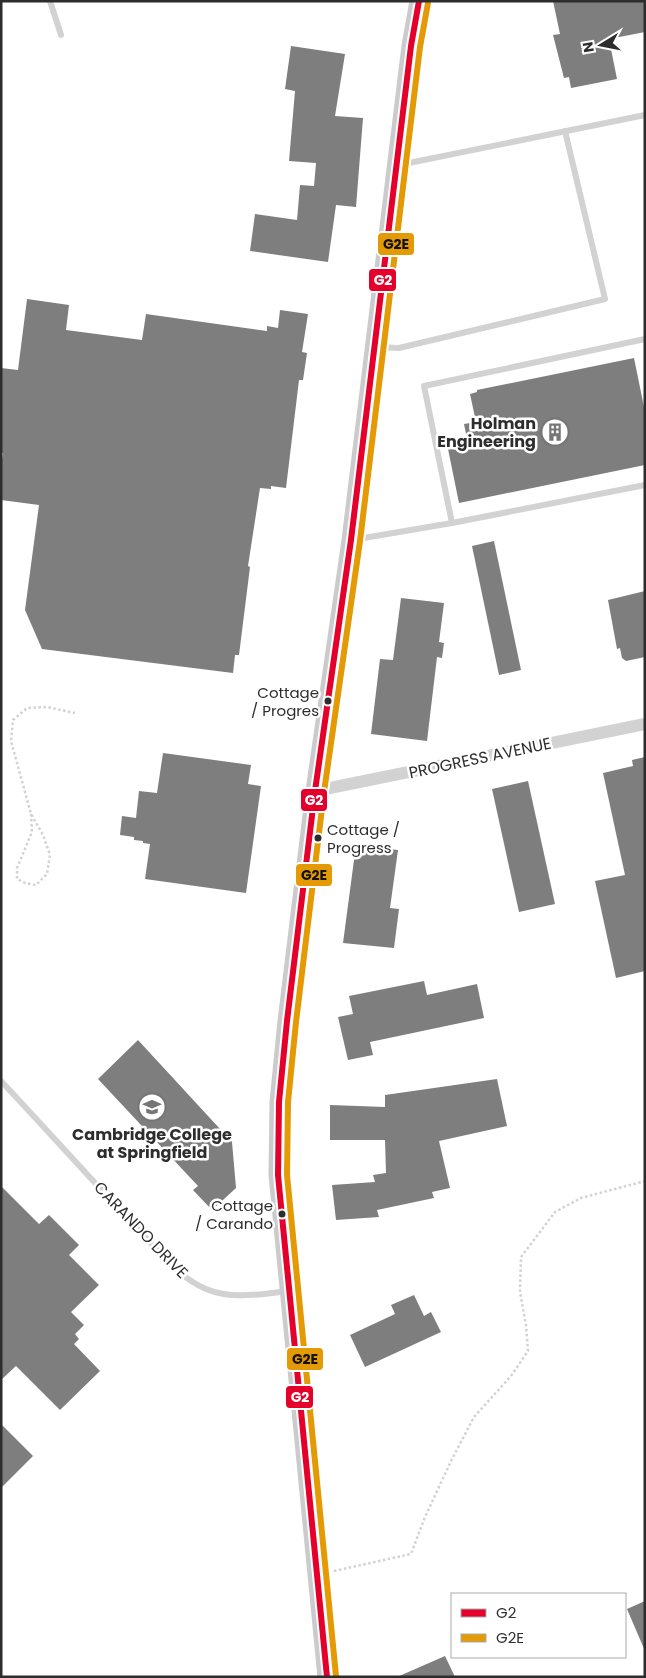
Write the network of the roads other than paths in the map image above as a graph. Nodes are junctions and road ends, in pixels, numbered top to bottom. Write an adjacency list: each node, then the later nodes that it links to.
1 (50, 1): 3 (lane)
2 (419, 1): 6 (main road)
3 (61, 35)
4 (645, 115): 5 (lane)
5 (565, 132): 6 (lane); 8 (lane)
6 (396, 165): 8 (main road)
7 (645, 339): 10 (lane)
8 (375, 347): 11 (main road)
9 (645, 485): 10 (lane)
10 (452, 523): 11 (lane)
11 (351, 540): 13 (main road)
12 (645, 724): 13 (street, PROGRESS AVENUE)
13 (315, 792): 15 (main road)
14 (1, 1081): 15 (lane, CARANDO DRIVE)
15 (290, 1291): 16 (main road)
16 (327, 1677)

